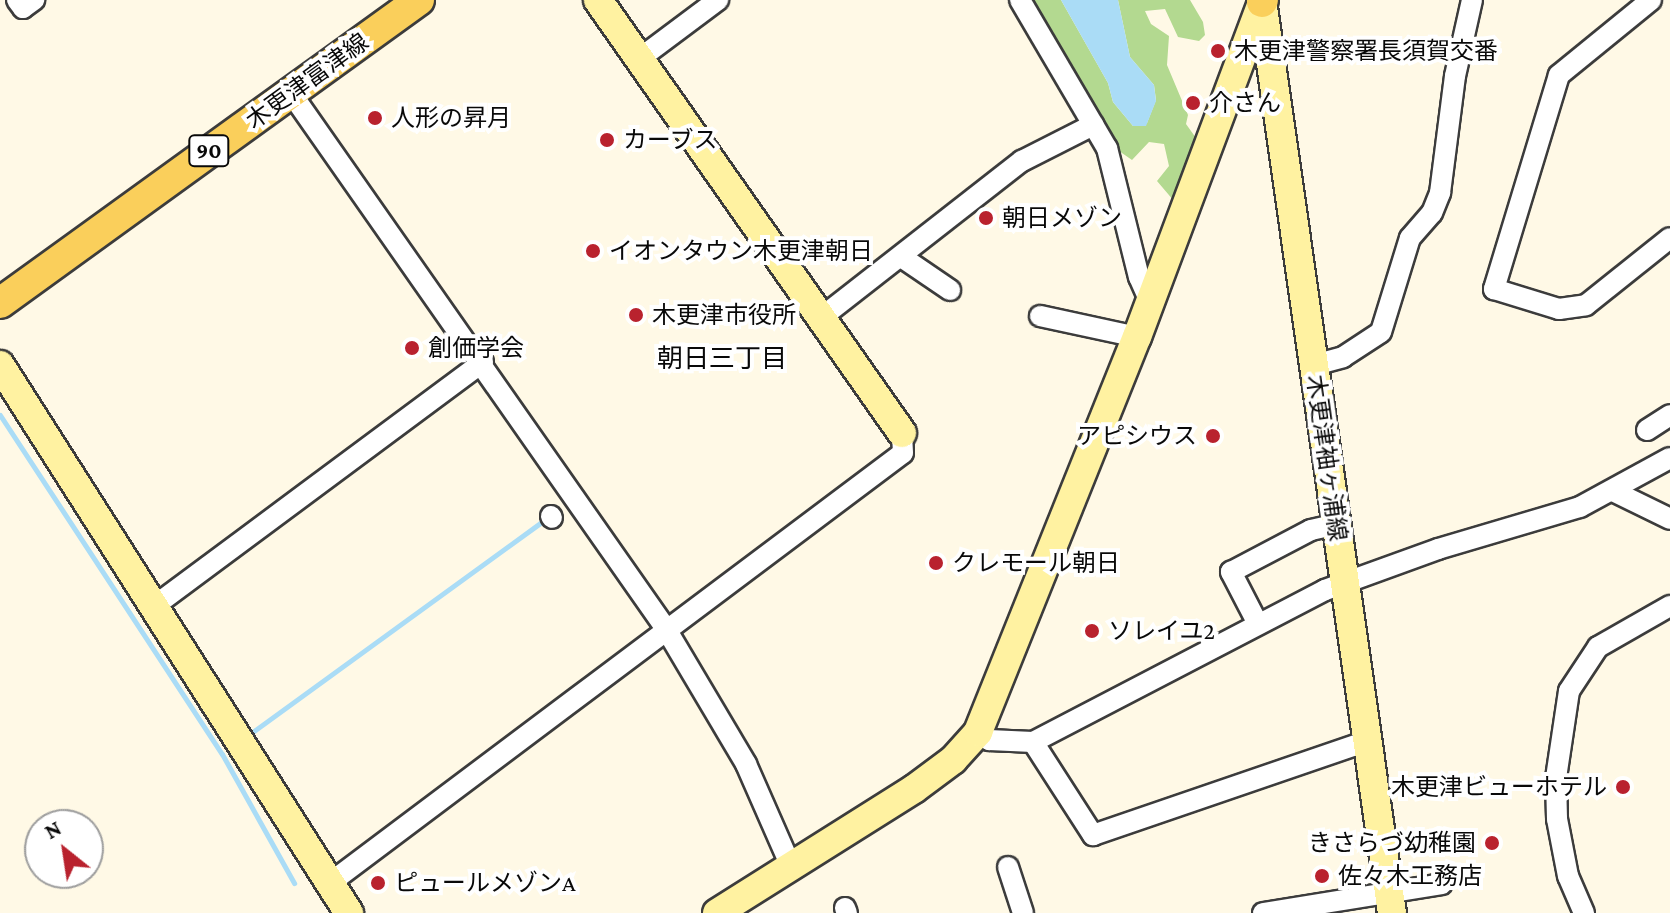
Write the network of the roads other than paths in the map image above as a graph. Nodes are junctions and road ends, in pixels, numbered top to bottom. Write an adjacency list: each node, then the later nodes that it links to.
1 (17, 0): 2 (street)
2 (34, 0)
3 (419, 0): 11 (main road, 木更津富津線 / 90)
4 (598, 0): 10 (street)
5 (718, 0): 10 (street)
6 (1020, 0): 12 (street)
7 (1472, 0): 23 (street)
8 (1651, 0): 13 (street)
9 (1262, 1): 16 (street); 23 (street, 木更津袖ヶ浦線)
10 (639, 59): 19 (street)
11 (291, 93): 17 (main road, 木更津富津線 / 90); 21 (street)
12 (1093, 125): 14 (street); 16 (street)
13 (1670, 238)
14 (903, 258): 15 (street); 19 (street)
15 (950, 290)
16 (1150, 302): 20 (street)
17 (0, 303)
18 (1040, 316): 20 (street)
19 (822, 317): 26 (street)
20 (1137, 337): 36 (street)
21 (483, 362): 33 (street); 35 (street)
22 (0, 365): 33 (street)
23 (1314, 365): 30 (street, 木更津袖ヶ浦線)
24 (1670, 415): 25 (street)
25 (1647, 430)
26 (902, 433): 35 (street)
27 (1670, 458): 28 (street)
28 (1615, 492): 29 (street); 31 (street)
29 (1670, 519)
30 (1336, 524): 31 (street, 木更津袖ヶ浦線); 34 (street)
31 (1345, 582): 34 (street); 37 (street, 木更津袖ヶ浦線)
32 (1670, 606): 48 (street)
33 (153, 607): 41 (street)
34 (1258, 624): 38 (street)
35 (666, 629): 40 (street); 41 (street)
36 (978, 732): 38 (street); 40 (street)
37 (1367, 741): 38 (street); 43 (street, 木更津袖ヶ浦線)
38 (1033, 742)
39 (1008, 867): 46 (street)
40 (792, 869): 45 (street)
41 (330, 883): 44 (street)
42 (1442, 884): 43 (street)
43 (1390, 902): 47 (street)
44 (349, 913)
45 (717, 913)
46 (1023, 913)
47 (1263, 913)
48 (1584, 913)

